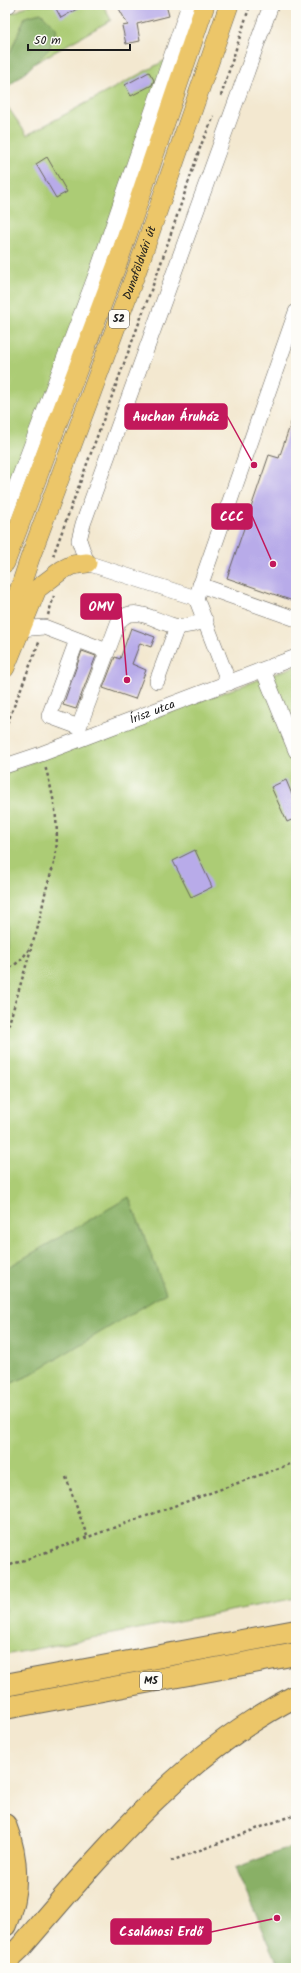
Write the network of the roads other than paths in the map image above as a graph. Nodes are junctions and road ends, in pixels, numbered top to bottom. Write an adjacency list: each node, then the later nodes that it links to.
1 (9, 5): 5 (street)
2 (189, 5): 8 (street)
3 (205, 5): 9 (main road, Dunaföldvári út / 52)
4 (229, 5): 15 (main road, Dunaföldvári út / 52)
5 (5, 7)
6 (270, 8): 10 (street)
7 (296, 312): 11 (street)
8 (5, 515)
9 (5, 563)
10 (87, 563): 11 (street); 15 (main road)
11 (198, 592): 12 (street); 13 (street)
12 (295, 618)
13 (206, 621): 14 (street); 22 (street)
14 (176, 627): 17 (street); 21 (street)
15 (12, 631): 16 (street); 19 (main road)
16 (77, 640): 17 (street); 17 (street)
17 (107, 651)
18 (296, 657): 20 (street, Írisz utca)
19 (5, 668)
20 (263, 670): 22 (street, Írisz utca); 23 (street)
21 (157, 681)
22 (229, 683): 24 (street, Írisz utca)
23 (296, 751)
24 (6, 765)
25 (296, 1631): 27 (highway, M5)
26 (296, 1654): 29 (highway, M5)
27 (5, 1685)
28 (296, 1696): 32 (highway)
29 (5, 1708)
30 (5, 1825): 31 (highway)
31 (5, 1925)
32 (5, 1962)

